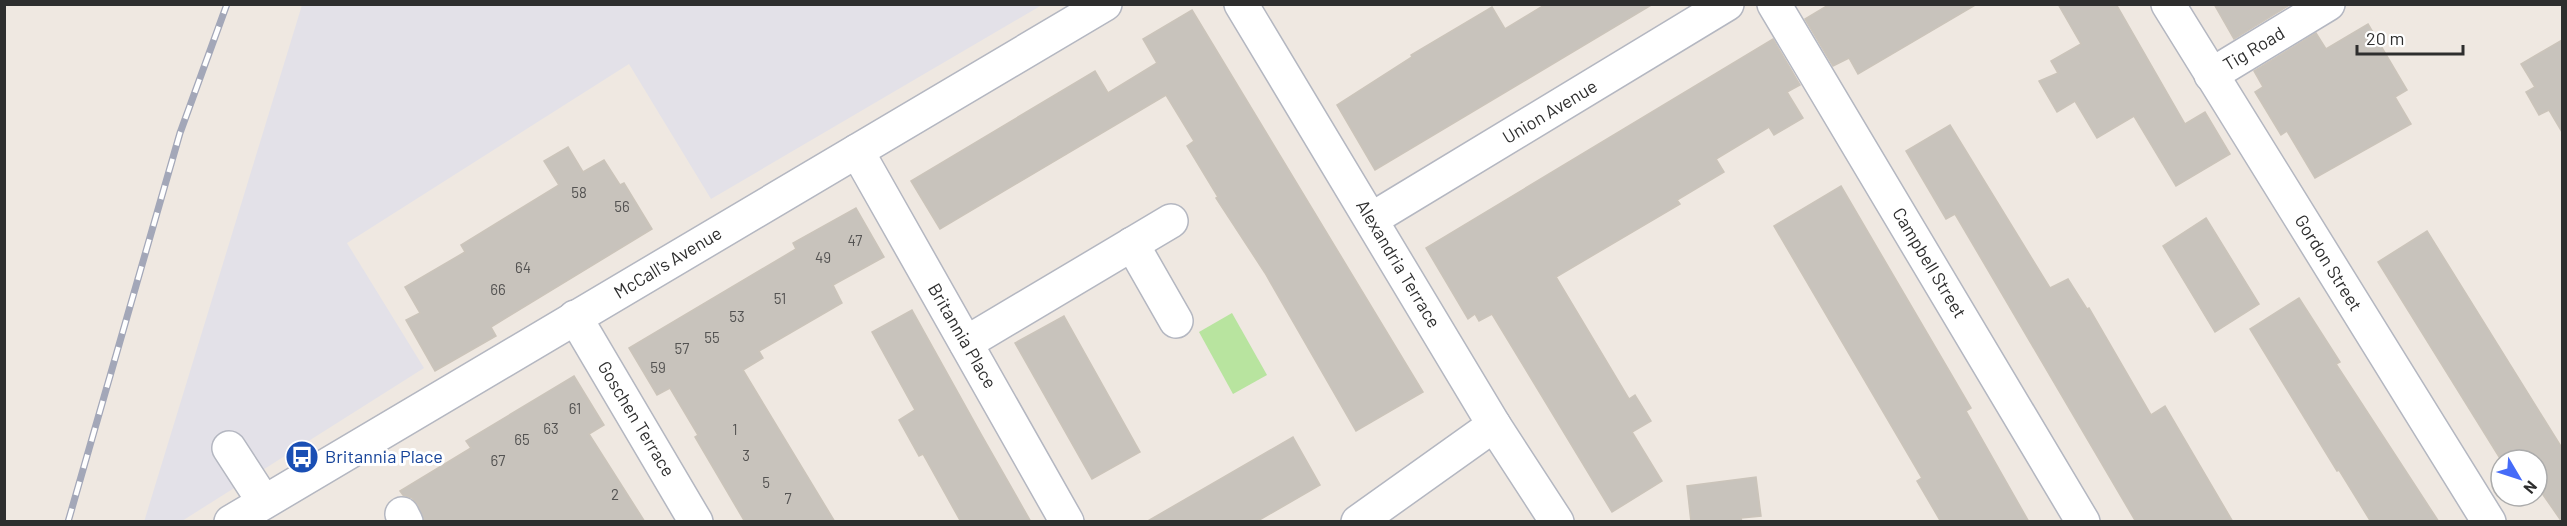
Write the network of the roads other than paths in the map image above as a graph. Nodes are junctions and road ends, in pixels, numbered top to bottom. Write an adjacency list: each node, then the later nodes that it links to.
1 (1105, 4): 8 (street, McCall's Avenue)
2 (1241, 4): 9 (street, Alexandria Terrace)
3 (1727, 4): 9 (street, Union Avenue)
4 (1774, 4): 23 (street, Campbell Street)
5 (2168, 4): 7 (street, Gordon Street)
6 (2328, 4): 7 (street, Tig Road)
7 (2211, 75): 24 (street, Gordon Street)
8 (857, 151): 12 (street, McCall's Avenue); 14 (street, Britannia Place)
9 (1372, 219): 15 (street, Alexandria Terrace)
10 (1171, 220): 11 (street)
11 (1132, 244): 13 (street); 14 (street)
12 (575, 317): 17 (street, McCall's Avenue); 19 (street, Goschen Terrace)
13 (1176, 321)
14 (966, 343): 20 (street, Britannia Place)
15 (1494, 425): 21 (street); 22 (street, Alexandria Terrace)
16 (229, 448): 17 (street)
17 (264, 502): 18 (street, McCall's Avenue)
18 (231, 522)
19 (696, 522)
20 (1067, 522)
21 (1358, 522)
22 (1557, 522)
23 (2083, 522)
24 (2489, 522)

